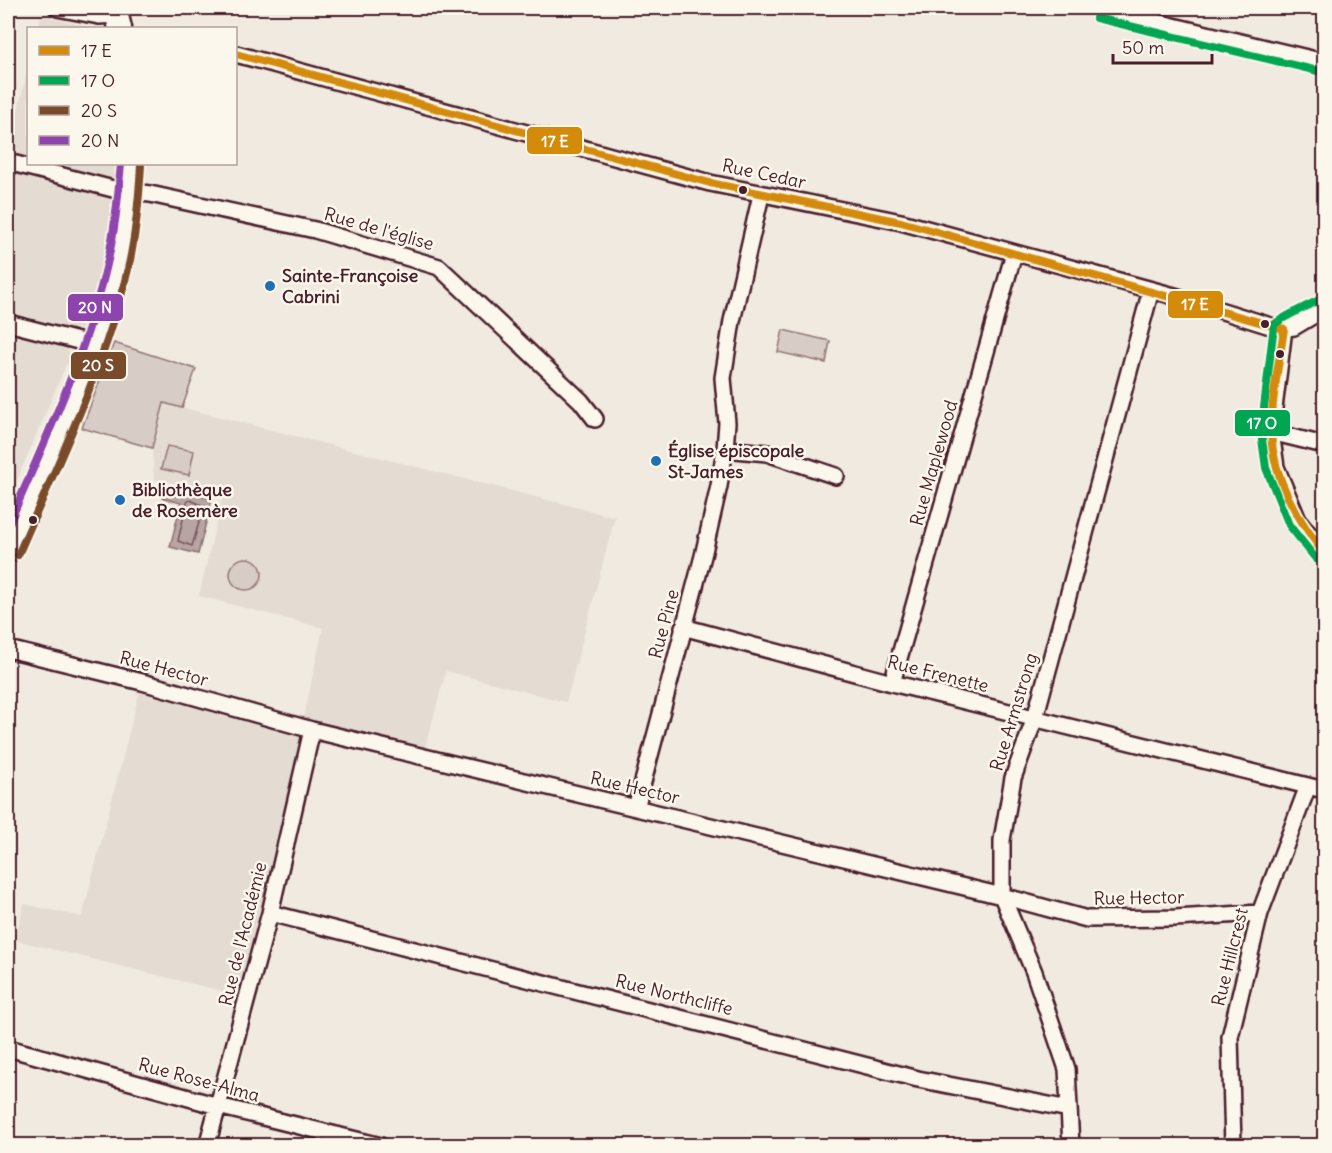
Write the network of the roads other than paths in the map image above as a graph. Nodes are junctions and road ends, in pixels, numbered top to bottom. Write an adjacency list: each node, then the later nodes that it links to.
1 (57, 8): 3 (street)
2 (1098, 8): 5 (street)
3 (118, 17)
4 (237, 54): 9 (street, Rue Cedar)
5 (1324, 62)
6 (8, 162): 8 (street, Rue de l'église)
7 (131, 165): 8 (main road)
8 (130, 192): 15 (main road); 16 (street, Rue de l'église)
9 (761, 195): 10 (street, Rue Cedar); 19 (street, Rue Pine)
10 (1014, 253): 11 (street, Rue Cedar); 25 (street, Rue Maplewood)
11 (1151, 290): 14 (street, Rue Cedar); 26 (street, Rue Armstrong)
12 (1324, 309): 14 (street)
13 (8, 323): 15 (street)
14 (1284, 329): 17 (street)
15 (94, 345): 21 (main road)
16 (595, 419)
17 (1271, 432): 18 (street); 22 (street)
18 (1324, 445)
19 (725, 449): 20 (street); 23 (street, Rue Pine)
20 (836, 476)
21 (8, 551)
22 (1324, 553)
23 (683, 627): 25 (street, Rue Frenette); 30 (street, Rue Pine)
24 (8, 649): 27 (street, Rue Hector)
25 (892, 683): 26 (street, Rue Frenette)
26 (1035, 718): 28 (street, Rue Frenette); 31 (street, Rue Armstrong)
27 (312, 730): 30 (street, Rue Hector); 32 (street, Rue de l'Académie)
28 (1308, 786): 29 (street, Rue Frenette); 33 (street, Rue Hillcrest)
29 (1324, 790)
30 (636, 808): 31 (street, Rue Hector)
31 (1002, 896): 33 (street, Rue Hector); 36 (street, Rue Armstrong)
32 (270, 913): 35 (street, Rue de l'Académie); 36 (street, Rue Northcliffe)
33 (1260, 913): 40 (street, Rue Hillcrest)
34 (8, 1048): 35 (street, Rue Rose-Alma)
35 (218, 1106): 37 (street, Rue de l'Académie); 38 (street, Rue Rose-Alma)
36 (1069, 1109): 39 (street, Rue Armstrong)
37 (207, 1146)
38 (381, 1146)
39 (1071, 1146)
40 (1233, 1146)

